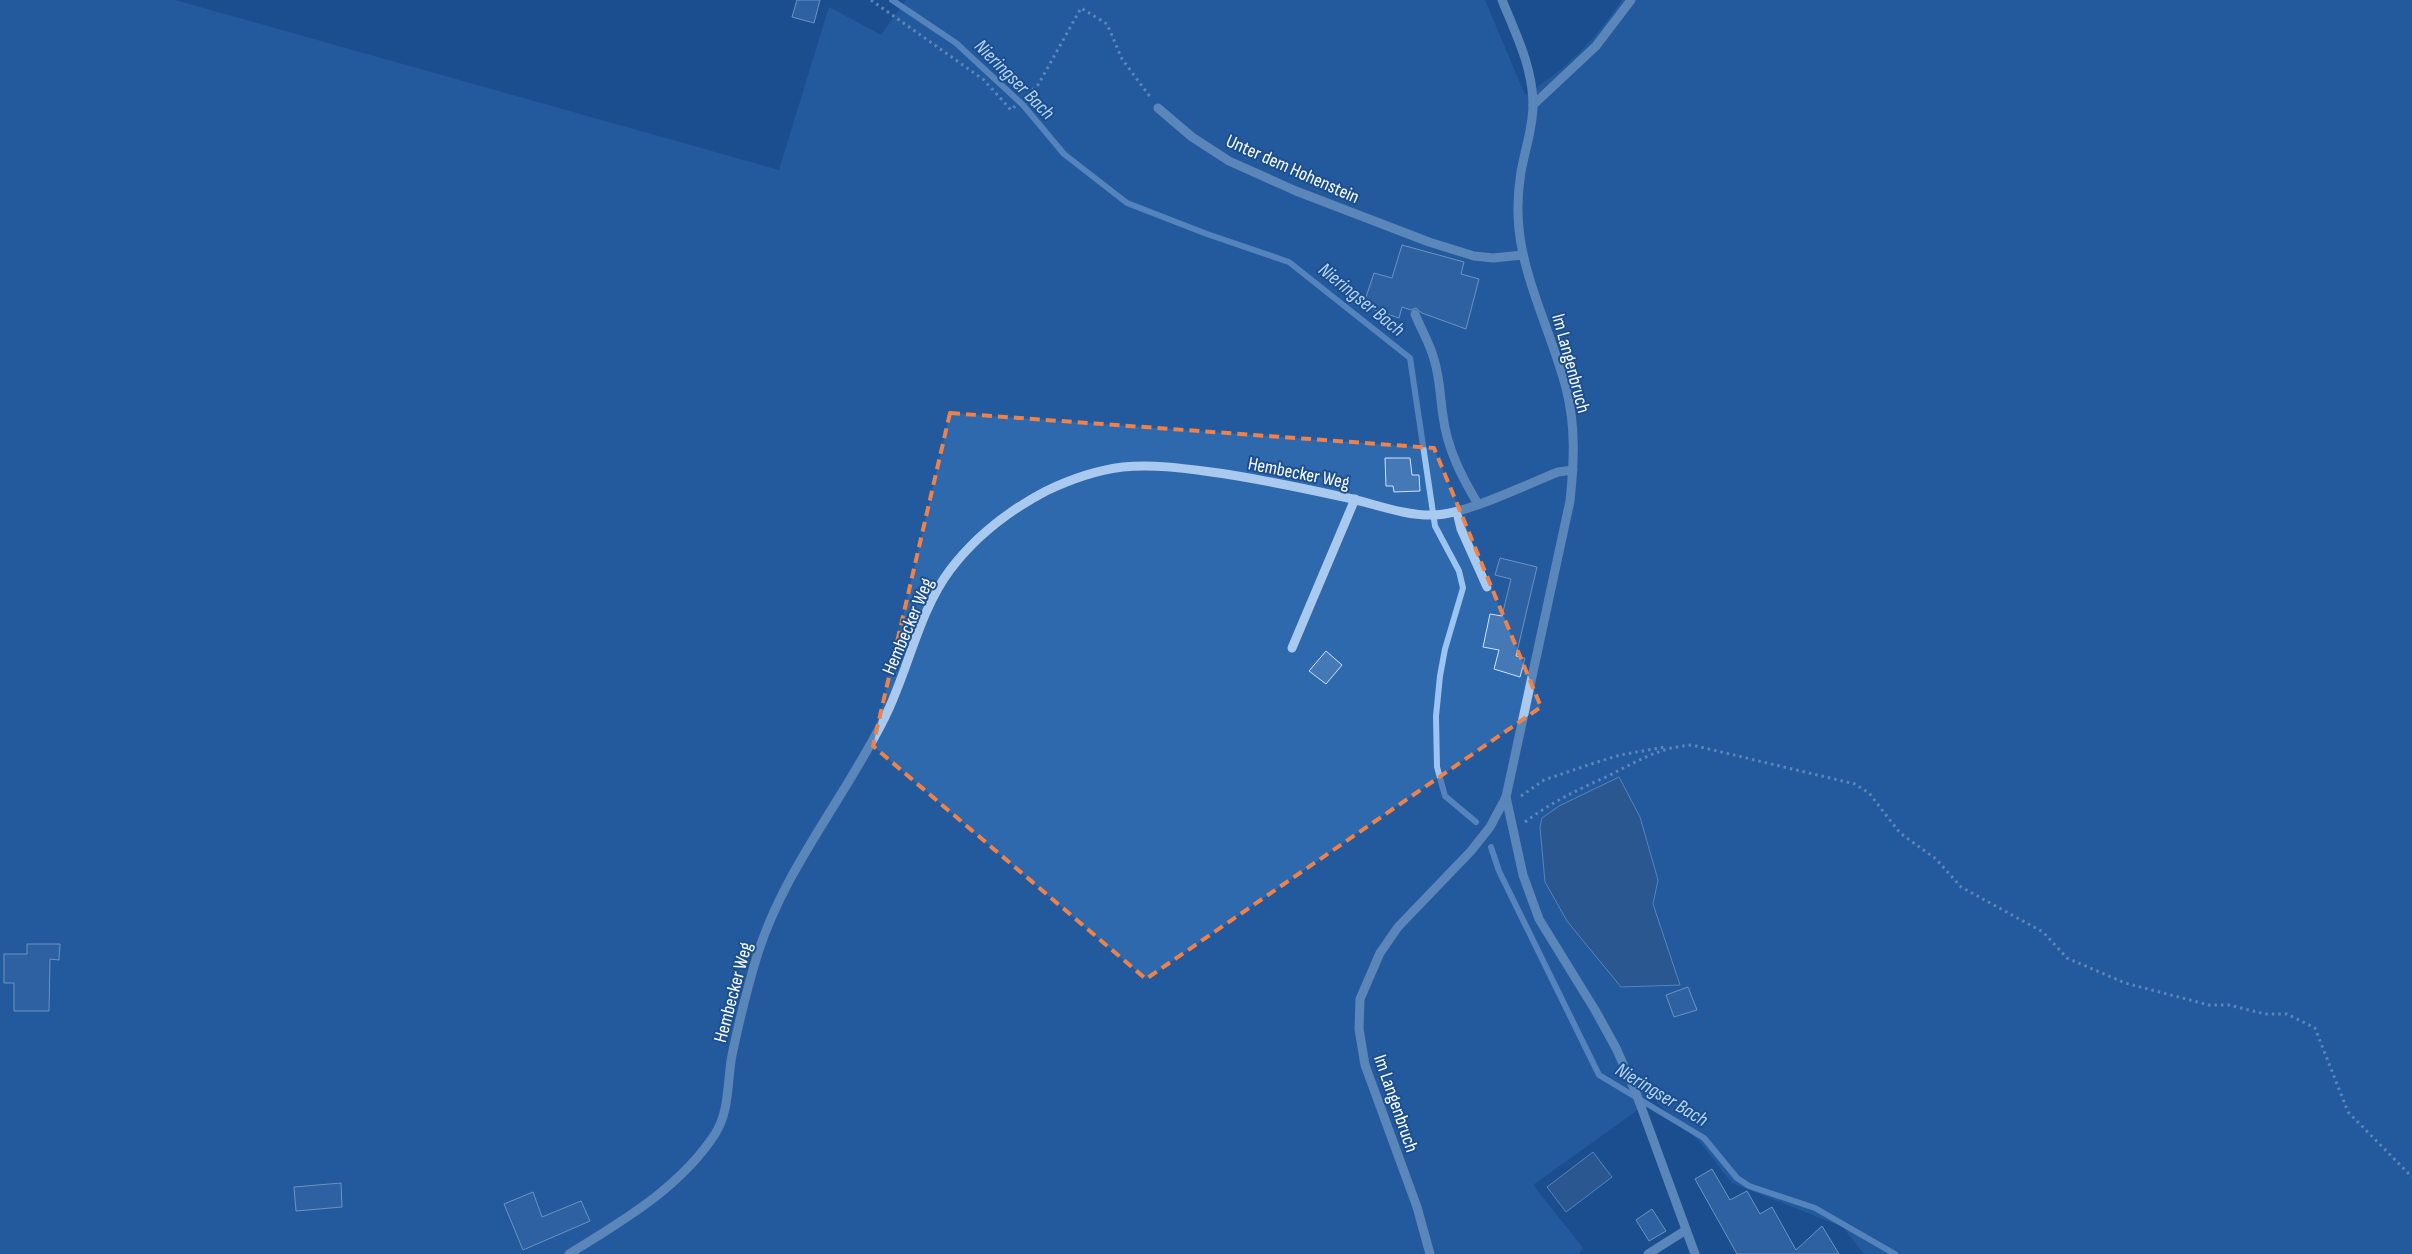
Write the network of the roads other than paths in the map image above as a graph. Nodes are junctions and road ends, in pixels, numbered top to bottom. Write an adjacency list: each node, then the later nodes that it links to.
1 (1502, 0): 3 (street, Im Langenbruch)
2 (1631, 0): 3 (street)
3 (1533, 105): 5 (street, Im Langenbruch)
4 (1158, 108): 5 (street, Unter dem Hohenstein)
5 (1524, 255): 7 (street, Im Langenbruch)
6 (1415, 314): 9 (street)
7 (1573, 470): 9 (street, Hembecker Weg); 13 (street, Im Langenbruch)
8 (1355, 500): 10 (street, Hembecker Weg); 12 (street); 15 (street, Hembecker Weg)
9 (1478, 504): 10 (street, Hembecker Weg)
10 (1457, 512): 11 (street)
11 (1487, 587)
12 (1292, 648)
13 (1506, 797): 14 (street, Im Langenbruch); 16 (street, Im Langenbruch)
14 (1686, 1230): 17 (street); 18 (street, Im Langenbruch)
15 (569, 1254)
16 (1430, 1254)
17 (1648, 1254)
18 (1695, 1254)

